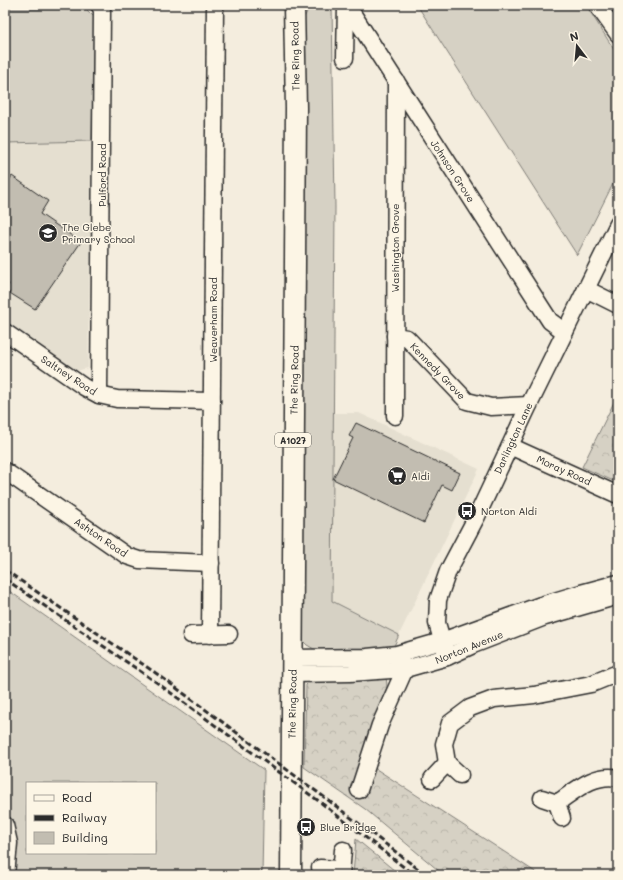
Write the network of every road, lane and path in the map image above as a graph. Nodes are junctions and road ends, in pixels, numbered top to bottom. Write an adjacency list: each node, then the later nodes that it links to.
1 (99, 5): 15 (street, Pulford Road)
2 (215, 5): 16 (street, Weaverham Road)
3 (294, 5): 31 (main road, The Ring Road / A1027)
4 (346, 5): 7 (street, Johnson Grove); 8 (street, Johnson Grove)
5 (597, 5): 6 (street)
6 (618, 34)
7 (345, 58)
8 (396, 81): 13 (street, Johnson Grove); 14 (street, Washington Grove)
9 (618, 224): 10 (street, Darlington Lane)
10 (586, 289): 11 (street); 13 (street, Darlington Lane)
11 (618, 305)
12 (5, 332): 15 (street, Saltney Road)
13 (565, 332): 17 (street, Darlington Lane)
14 (395, 336): 17 (street, Kennedy Grove); 18 (street, Washington Grove)
15 (99, 395): 16 (street, Saltney Road)
16 (212, 401): 22 (street, Weaverham Road)
17 (528, 405): 19 (street, Darlington Lane)
18 (395, 416)
19 (510, 446): 21 (street, Moray Road); 28 (street, Darlington Lane)
20 (5, 471): 22 (street, Ashton Road)
21 (618, 495)
22 (211, 563): 27 (street, Weaverham Road)
23 (618, 583): 28 (street, Norton Avenue)
24 (618, 596): 30 (street, Norton Avenue)
25 (229, 634): 27 (street)
26 (191, 635): 27 (street)
27 (210, 635)
28 (442, 641): 29 (street, Norton Avenue); 30 (street, Darlington Lane)
29 (397, 654): 31 (street, Norton Avenue); 32 (street)
30 (448, 657): 32 (street, Norton Avenue)
31 (292, 666): 32 (street, Norton Avenue); 47 (main road, The Ring Road / A1027)
32 (405, 669): 38 (street)
33 (618, 673): 34 (street)
34 (447, 763): 35 (street); 37 (street)
35 (460, 775)
36 (618, 778): 40 (street)
37 (432, 779)
38 (359, 790)
39 (542, 798): 40 (street)
40 (557, 803): 41 (street)
41 (562, 818)
42 (5, 825): 46 (street)
43 (343, 850): 45 (street)
44 (320, 868): 45 (street)
45 (341, 872)
46 (6, 875)
47 (291, 875)

